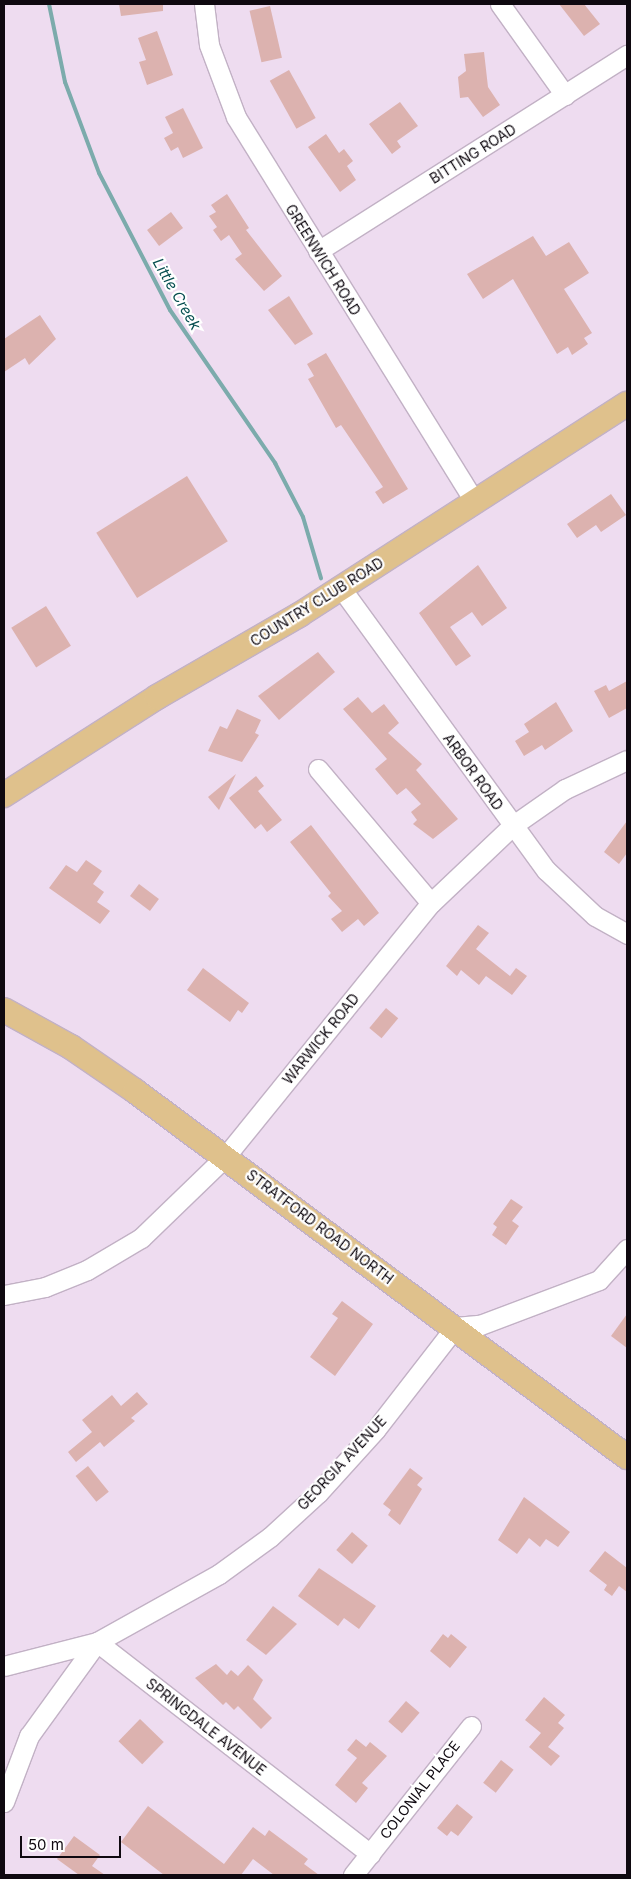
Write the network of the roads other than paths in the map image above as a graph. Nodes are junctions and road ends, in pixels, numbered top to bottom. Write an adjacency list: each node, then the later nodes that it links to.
1 (204, 4): 5 (street, GREENWICH ROAD)
2 (500, 4): 4 (street)
3 (627, 55): 4 (street, BITTING ROAD)
4 (565, 95): 5 (street, BITTING ROAD)
5 (318, 251): 7 (street, GREENWICH ROAD)
6 (627, 404): 7 (main road, COUNTRY CLUB ROAD)
7 (475, 502): 8 (main road, COUNTRY CLUB ROAD)
8 (341, 588): 11 (main road, COUNTRY CLUB ROAD); 12 (street, ARBOR ROAD)
9 (627, 760): 12 (street, WARWICK ROAD)
10 (318, 769): 13 (street)
11 (4, 795)
12 (512, 826): 13 (street, WARWICK ROAD); 14 (street, ARBOR ROAD)
13 (431, 904): 16 (street, WARWICK ROAD)
14 (627, 934)
15 (4, 1010): 16 (main road, STRATFORD ROAD NORTH)
16 (225, 1157): 18 (street, WARWICK ROAD); 19 (main road, STRATFORD ROAD NORTH)
17 (627, 1249): 19 (street)
18 (4, 1295)
19 (455, 1327): 20 (main road, STRATFORD ROAD NORTH); 21 (street, GEORGIA AVENUE)
20 (627, 1457)
21 (97, 1642): 22 (street); 24 (street, GEORGIA AVENUE); 25 (street, SPRINGDALE AVENUE)
22 (4, 1666)
23 (471, 1726): 25 (street, COLONIAL PLACE)
24 (4, 1802)
25 (370, 1854): 26 (street)
26 (353, 1875)

